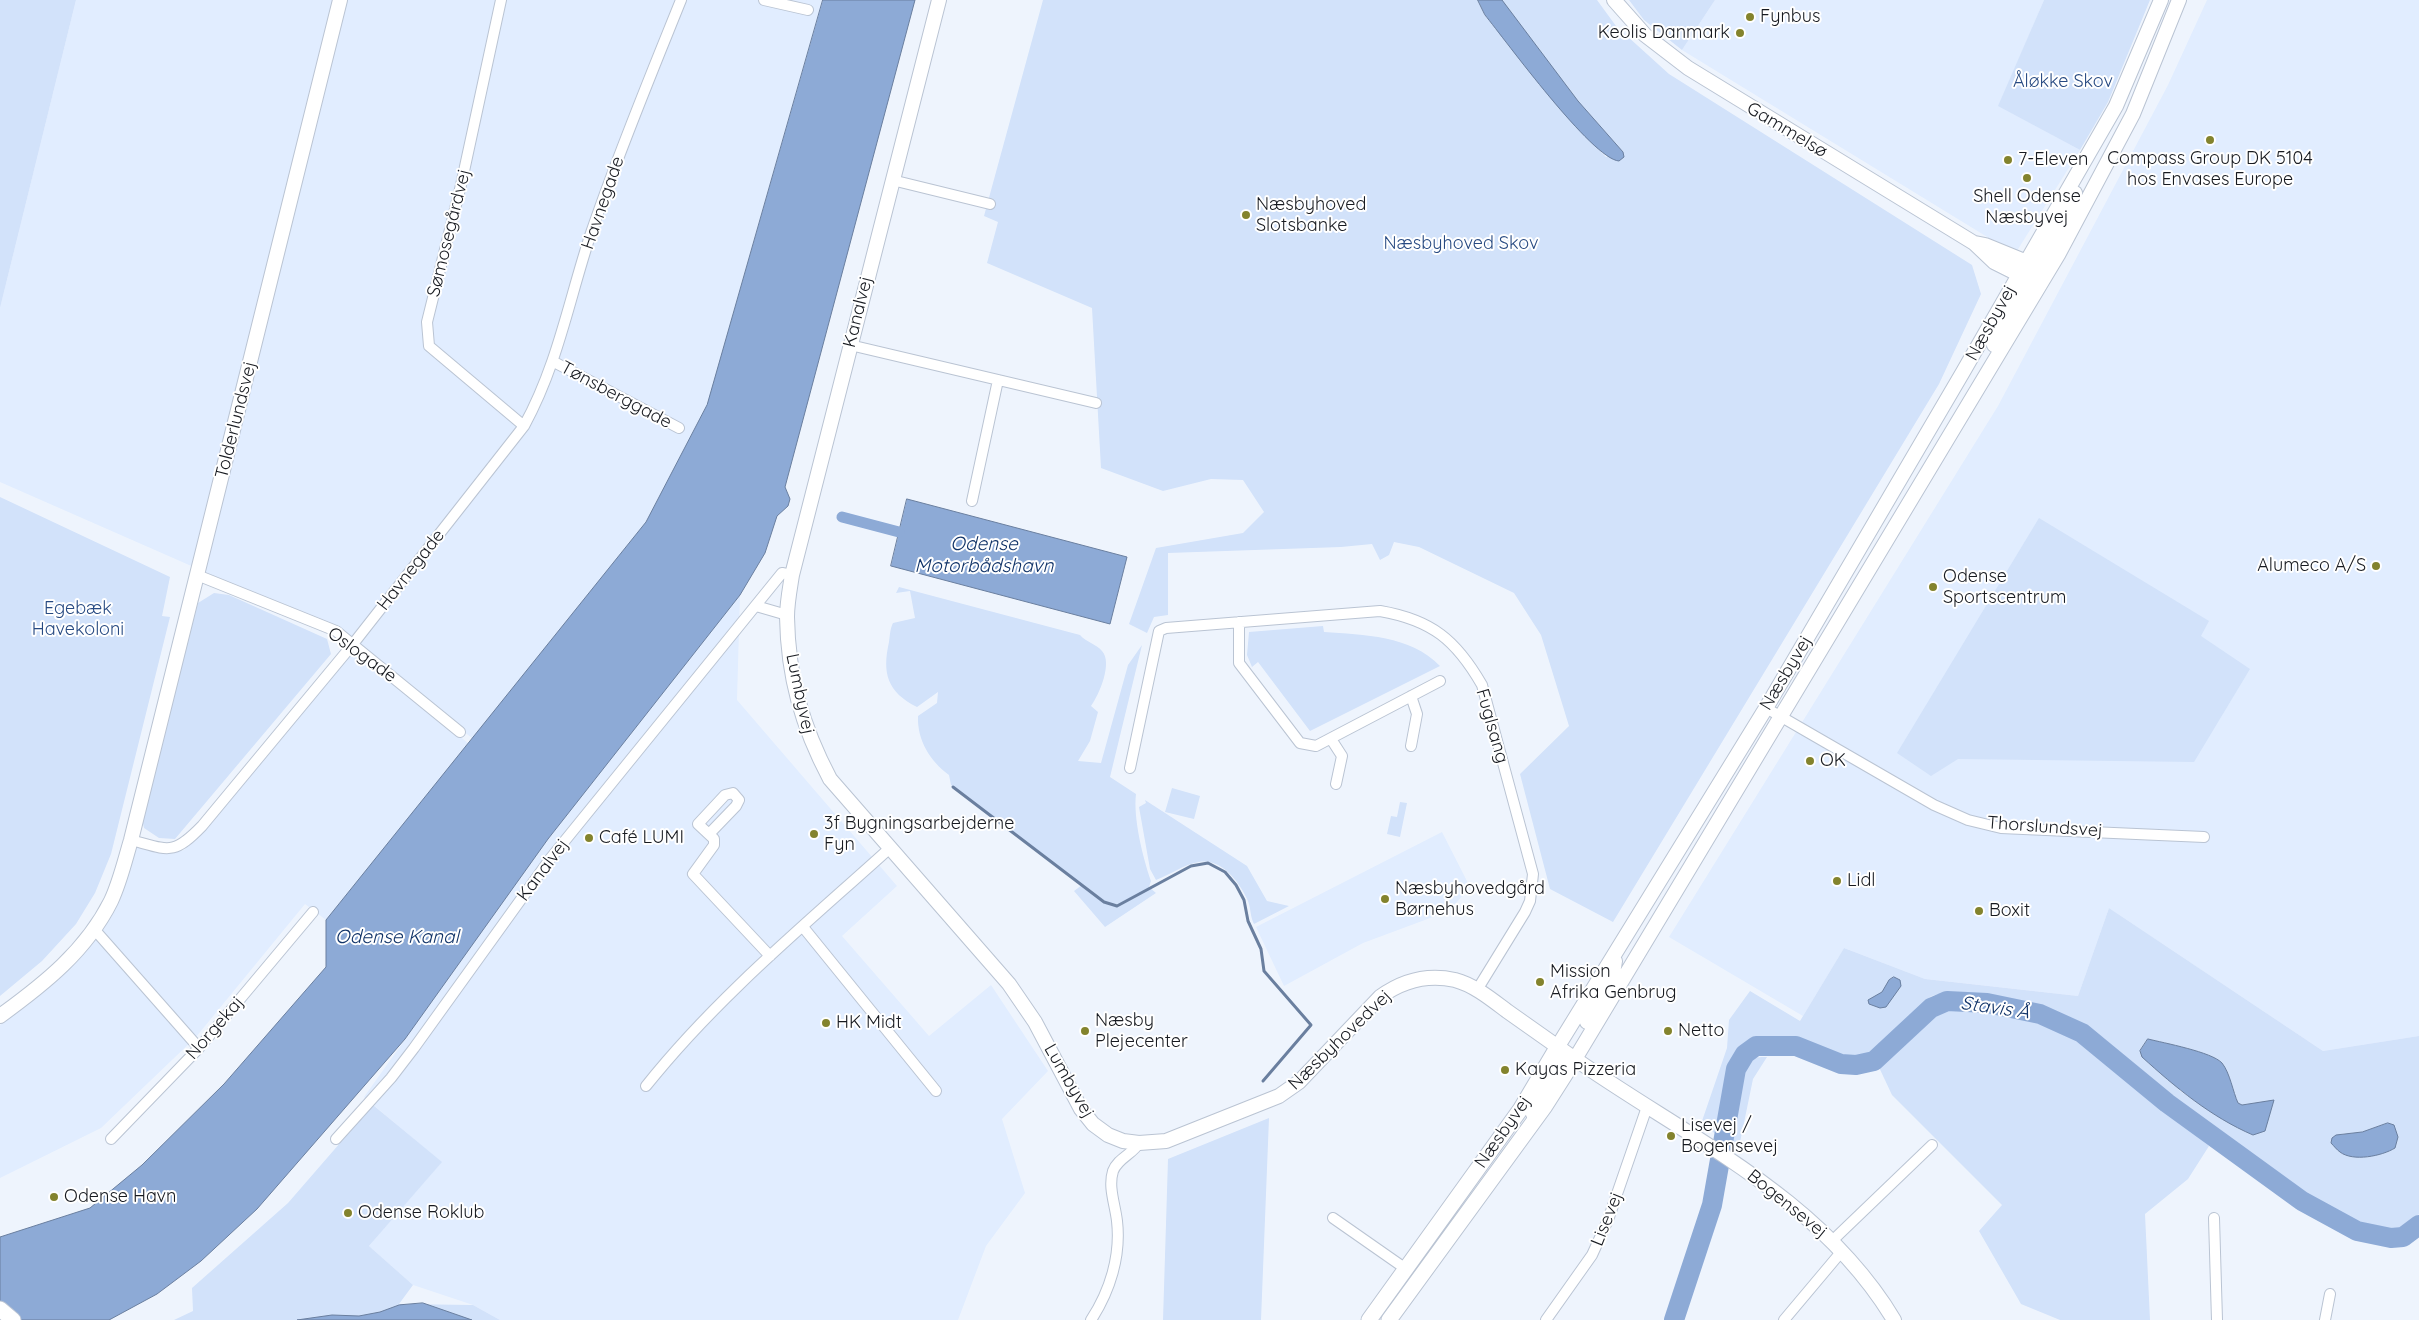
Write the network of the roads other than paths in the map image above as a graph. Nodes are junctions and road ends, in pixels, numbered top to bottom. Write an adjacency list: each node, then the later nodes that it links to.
1 (340, 0): 24 (street, Tolderlundsvej)
2 (501, 0): 21 (street, Sømosegårdvej)
3 (681, 0): 18 (street, Havnegade)
4 (764, 0): 9 (street)
5 (938, 0): 11 (street, Kanalvej)
6 (1614, 0): 13 (street, Gammelsø)
7 (2161, 0): 10 (street, Næsbyvej)
8 (2179, 0): 15 (street, Næsbyvej)
9 (808, 10)
10 (2082, 166): 14 (street, Næsbyvej); 15 (street)
11 (892, 180): 12 (street); 17 (street, Kanalvej)
12 (990, 204)
13 (1974, 243): 14 (street, Gammelsø); 16 (street, Gammelsø)
14 (2026, 262): 15 (street, Gammelsø); 16 (street, Næsbyvej)
15 (2045, 268): 16 (street, Næsbyvej)
16 (2029, 280): 32 (street, Næsbyvej); 33 (street, Næsbyvej)
17 (850, 345): 19 (street); 25 (street, Kanalvej)
18 (554, 362): 21 (street, Havnegade); 22 (street, Tønsberggade)
19 (998, 380): 20 (street); 23 (street)
20 (1096, 404)
21 (524, 426): 29 (street, Havnegade)
22 (679, 428)
23 (972, 501)
24 (197, 575): 29 (street, Oslogade); 41 (street, Tolderlundsvej)
25 (792, 575): 26 (street, Kanalvej); 27 (street, Lumbyvej)
26 (756, 606): 27 (street); 58 (street, Kanalvej)
27 (787, 615): 42 (street, Lumbyvej)
28 (1239, 622): 35 (street); 37 (street, Fuglsang); 48 (street, Fuglsang)
29 (353, 644): 34 (street, Oslogade); 41 (street, Havnegade)
30 (1440, 681): 31 (street)
31 (1411, 696): 35 (street); 36 (street)
32 (1766, 708): 33 (street, Thorslundsvej); 46 (street, Næsbyvej)
33 (1782, 717): 40 (street, Thorslundsvej); 52 (street, Næsbyvej)
34 (460, 732)
35 (1331, 739): 38 (street)
36 (1410, 746)
37 (1130, 768)
38 (1336, 784)
39 (709, 834): 47 (street)
40 (2204, 837)
41 (131, 840): 45 (street)
42 (890, 848): 44 (street); 59 (street, Lumbyvej)
43 (313, 912): 51 (street, Norgekaj)
44 (803, 927): 47 (street); 54 (street)
45 (94, 929): 49 (street); 51 (street)
46 (1616, 953): 50 (street, Næsbyvej); 52 (street)
47 (770, 956): 53 (street)
48 (1477, 990): 50 (street, Næsbyhovedvej); 59 (street, Næsbyhovedvej)
49 (0, 1016)
50 (1558, 1046): 52 (street, Bogensevej); 56 (street); 64 (main road, Næsbyvej)
51 (200, 1048): 57 (street, Norgekaj)
52 (1576, 1059): 55 (street, Bogensevej); 56 (main road, Næsbyvej)
53 (646, 1086)
54 (936, 1091)
55 (1647, 1107): 63 (street, Bogensevej); 71 (street, Lisevej)
56 (1521, 1137): 70 (main road, Næsbyvej)
57 (111, 1139)
58 (336, 1139)
59 (1139, 1143): 68 (street)
60 (1932, 1145): 63 (street)
61 (1333, 1218): 64 (street)
62 (2214, 1218): 74 (street)
63 (1837, 1246): 72 (street); 73 (street, Bogensevej)
64 (1406, 1269): 69 (main road, Næsbyvej)
65 (2330, 1294): 75 (street)
66 (0, 1309): 67 (main road)
67 (13, 1320)
68 (1091, 1320)
69 (1369, 1320)
70 (1389, 1320)
71 (1546, 1320)
72 (1784, 1320)
73 (1894, 1320)
74 (2218, 1320)
75 (2325, 1320)

